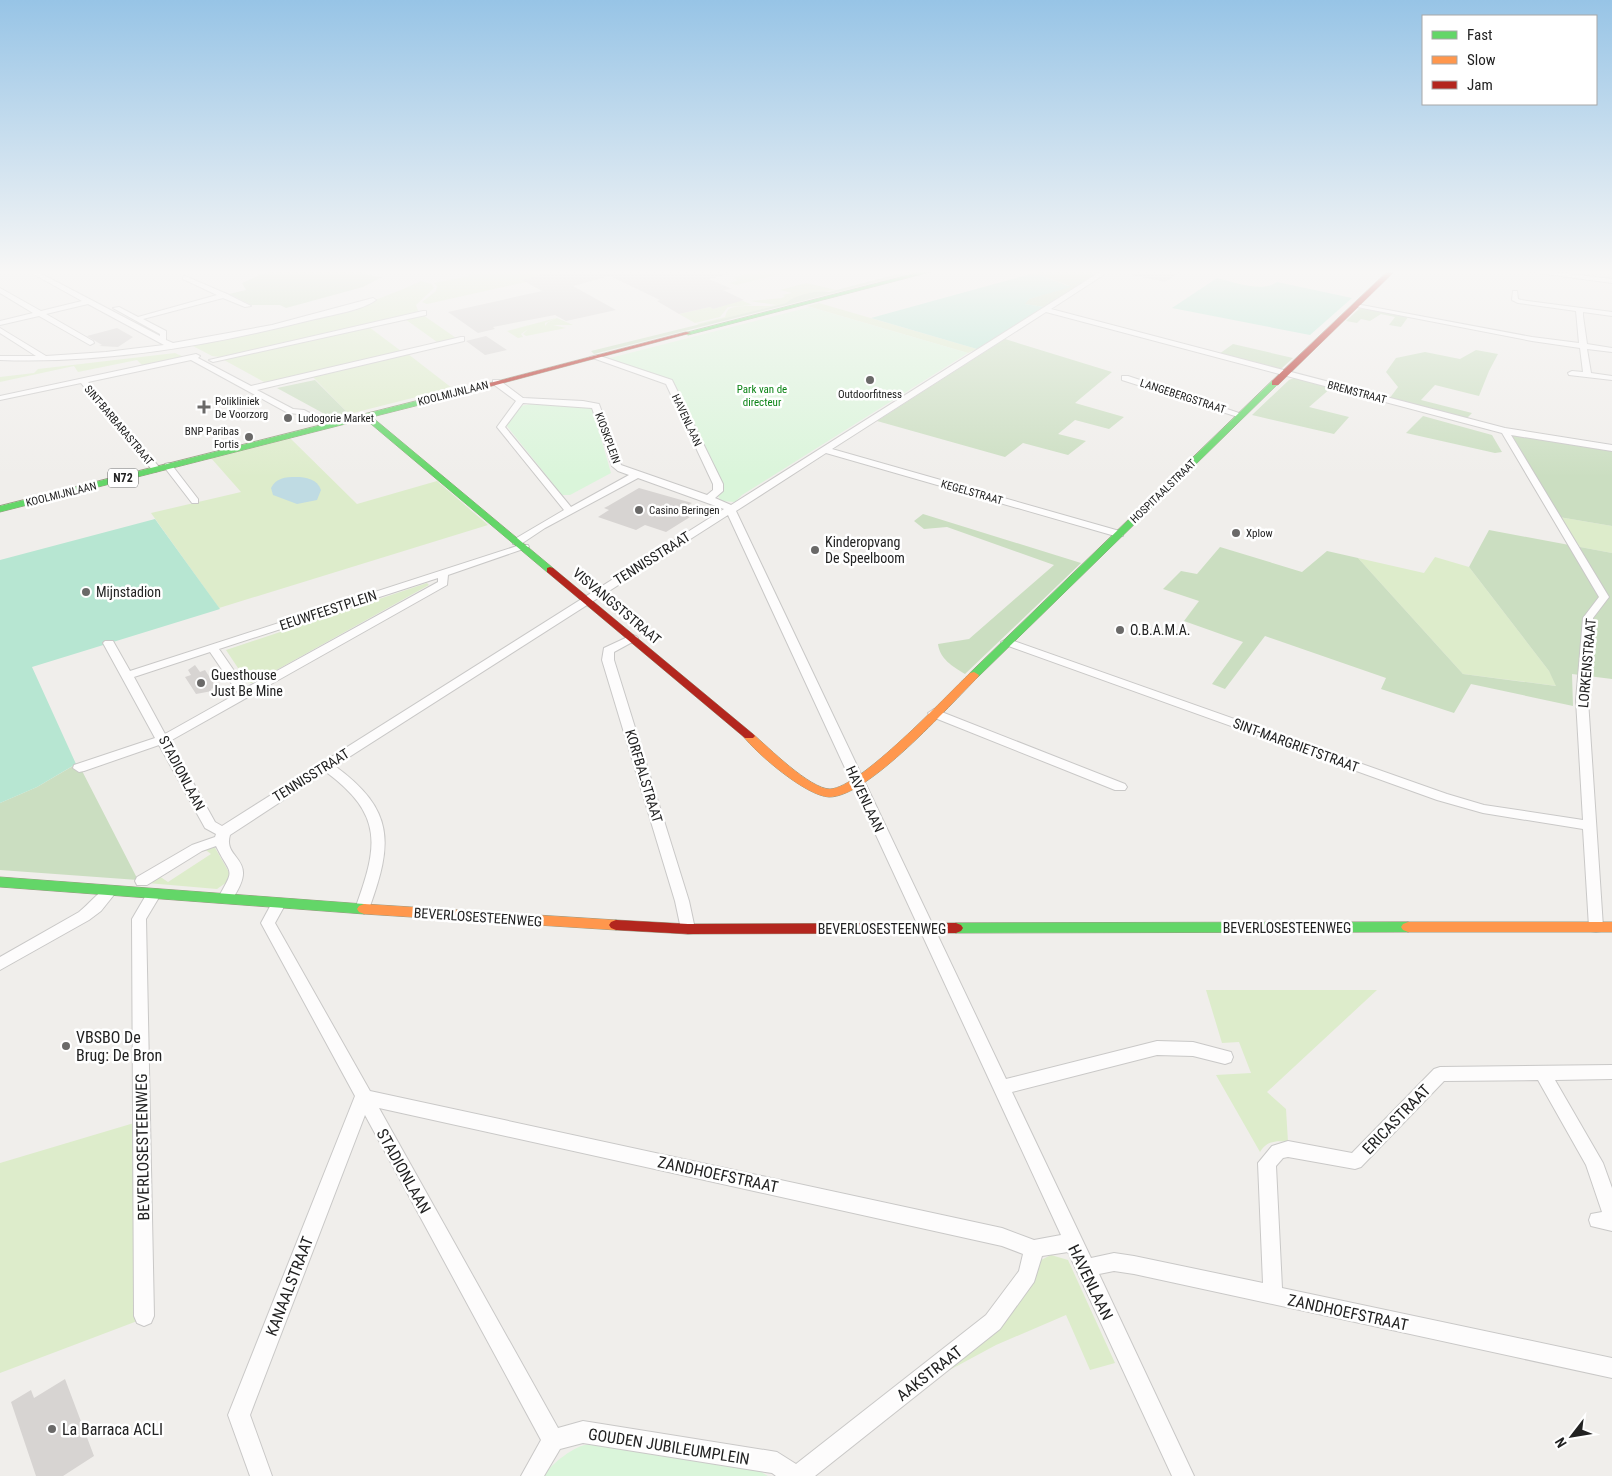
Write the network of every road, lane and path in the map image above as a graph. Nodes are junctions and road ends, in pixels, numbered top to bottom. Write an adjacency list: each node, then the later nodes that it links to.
1 (14, 339): 21 (street)
2 (83, 339): 14 (street)
3 (158, 339): 15 (street)
4 (168, 339): 15 (street)
5 (205, 339): 15 (street)
6 (309, 339): 22 (street)
7 (461, 339): 30 (street)
8 (665, 339): 19 (street, KOOLMIJNLAAN / N72)
9 (1000, 339): 40 (street, TENNISSTRAAT)
10 (1156, 339): 23 (street, BREMSTRAAT)
11 (1321, 339): 23 (street, HOSPITAALSTRAAT)
12 (1536, 339): 16 (street)
13 (1583, 339): 16 (street)
14 (90, 343)
15 (172, 344): 18 (street); 20 (street)
16 (1584, 346): 17 (street); 25 (street)
17 (1612, 350)
18 (195, 357): 22 (street); 28 (street); 31 (street)
19 (594, 357): 29 (street, KOOLMIJNLAAN / N72); 44 (street, HAVENLAAN)
20 (0, 358)
21 (44, 358)
22 (213, 360): 30 (street)
23 (1285, 373): 36 (street, HOSPITAALSTRAAT); 38 (street, BREMSTRAAT)
24 (1572, 373): 25 (street)
25 (1588, 375): 27 (street)
26 (1125, 378): 36 (street, LANGEBERGSTRAAT)
27 (1612, 378)
28 (82, 380): 32 (street); 42 (street, SINT-BARBARASTRAAT)
29 (496, 382): 33 (street); 35 (street, KOOLMIJNLAAN / N72)
30 (261, 386): 31 (street); 34 (street)
31 (250, 389): 34 (street)
32 (0, 398)
33 (521, 400): 43 (street, KIOSKPLEIN); 48 (street)
34 (301, 412): 37 (street)
35 (365, 415): 37 (street, KOOLMIJNLAAN / N72); 50 (street, VISVANGSTSTRAAT)
36 (1241, 415): 49 (street, HOSPITAALSTRAAT)
37 (326, 425): 41 (street, KOOLMIJNLAAN / N72)
38 (1505, 431): 39 (street, BREMSTRAAT); 65 (street, LORKENSTRAAT)
39 (1612, 448)
40 (825, 450): 47 (street, TENNISSTRAAT); 49 (street, KEGELSTRAAT)
41 (168, 466): 42 (street, KOOLMIJNLAAN / N72); 45 (street, SINT-BARBARASTRAAT)
42 (156, 469): 46 (street, KOOLMIJNLAAN / N72)
43 (631, 473): 44 (street, KIOSKPLEIN); 48 (street, KIOSKPLEIN)
44 (708, 499): 47 (street, KIOSKPLEIN)
45 (195, 501)
46 (0, 509)
47 (730, 509): 52 (street, TENNISSTRAAT); 63 (street, HAVENLAAN)
48 (569, 511): 50 (street, KIOSKPLEIN)
49 (1119, 534): 54 (street, HOSPITAALSTRAAT)
50 (520, 544): 51 (street, EEUWFEESTPLEIN); 52 (street, VISVANGSTSTRAAT)
51 (443, 573): 56 (street, EEUWFEESTPLEIN); 58 (street, EEUWFEESTPLEIN)
52 (584, 600): 53 (street, VISVANGSTSTRAAT); 61 (street, TENNISSTRAAT)
53 (632, 638): 63 (street, VISVANGSTSTRAAT); 76 (street, KORFBALSTRAAT)
54 (1007, 642): 59 (street, HOSPITAALSTRAAT); 65 (street, SINT-MARGRIETSTRAAT)
55 (109, 643): 57 (street, STADIONLAAN)
56 (213, 648): 57 (street, EEUWFEESTPLEIN); 58 (street)
57 (128, 675): 60 (street, STADIONLAAN)
58 (244, 694): 60 (street, EEUWFEESTPLEIN)
59 (934, 713): 63 (street, HOSPITAALSTRAAT); 64 (street)
60 (164, 739): 62 (street, EEUWFEESTPLEIN); 66 (street, STADIONLAAN)
61 (326, 766): 66 (street, TENNISSTRAAT); 73 (street)
62 (79, 768)
63 (857, 782): 77 (street, HAVENLAAN)
64 (1120, 787)
65 (1590, 826): 74 (street, LORKENSTRAAT)
66 (222, 836): 67 (street, TENNISSTRAAT); 71 (street, STADIONLAAN)
67 (142, 881)
68 (0, 882): 69 (street, BEVERLOSESTEENWEG)
69 (110, 891): 70 (street, BEVERLOSESTEENWEG); 78 (street)
70 (154, 894): 71 (street, BEVERLOSESTEENWEG); 89 (street, BEVERLOSESTEENWEG)
71 (225, 898): 72 (street, BEVERLOSESTEENWEG)
72 (279, 903): 73 (street, BEVERLOSESTEENWEG); 83 (street, STADIONLAAN)
73 (362, 908): 76 (street, BEVERLOSESTEENWEG)
74 (1596, 927): 75 (street, BEVERLOSESTEENWEG); 77 (street, BEVERLOSESTEENWEG)
75 (1612, 927)
76 (688, 929): 77 (street, BEVERLOSESTEENWEG)
77 (927, 929): 82 (street, HAVENLAAN)
78 (0, 964)
79 (1225, 1057): 82 (street)
80 (1612, 1072): 81 (street, ERICASTRAAT)
81 (1543, 1074): 84 (street); 88 (street, ERICASTRAAT)
82 (1000, 1088): 85 (street, HAVENLAAN)
83 (363, 1097): 86 (street, ZANDHOEFSTRAAT); 91 (street, STADIONLAAN); 92 (street, KANAALSTRAAT)
84 (1607, 1219)
85 (1072, 1242): 86 (street); 87 (street, HAVENLAAN)
86 (1034, 1249): 95 (street, AAKSTRAAT)
87 (1085, 1268): 88 (street, ZANDHOEFSTRAAT); 96 (street, HAVENLAAN)
88 (1273, 1295): 90 (street, ZANDHOEFSTRAAT)
89 (144, 1316)
90 (1612, 1368)
91 (553, 1440): 93 (street); 94 (street, GOUDEN JUBILEUMPLEIN)
92 (261, 1476)
93 (532, 1476)
94 (793, 1476)
95 (798, 1476)
96 (1183, 1476)

